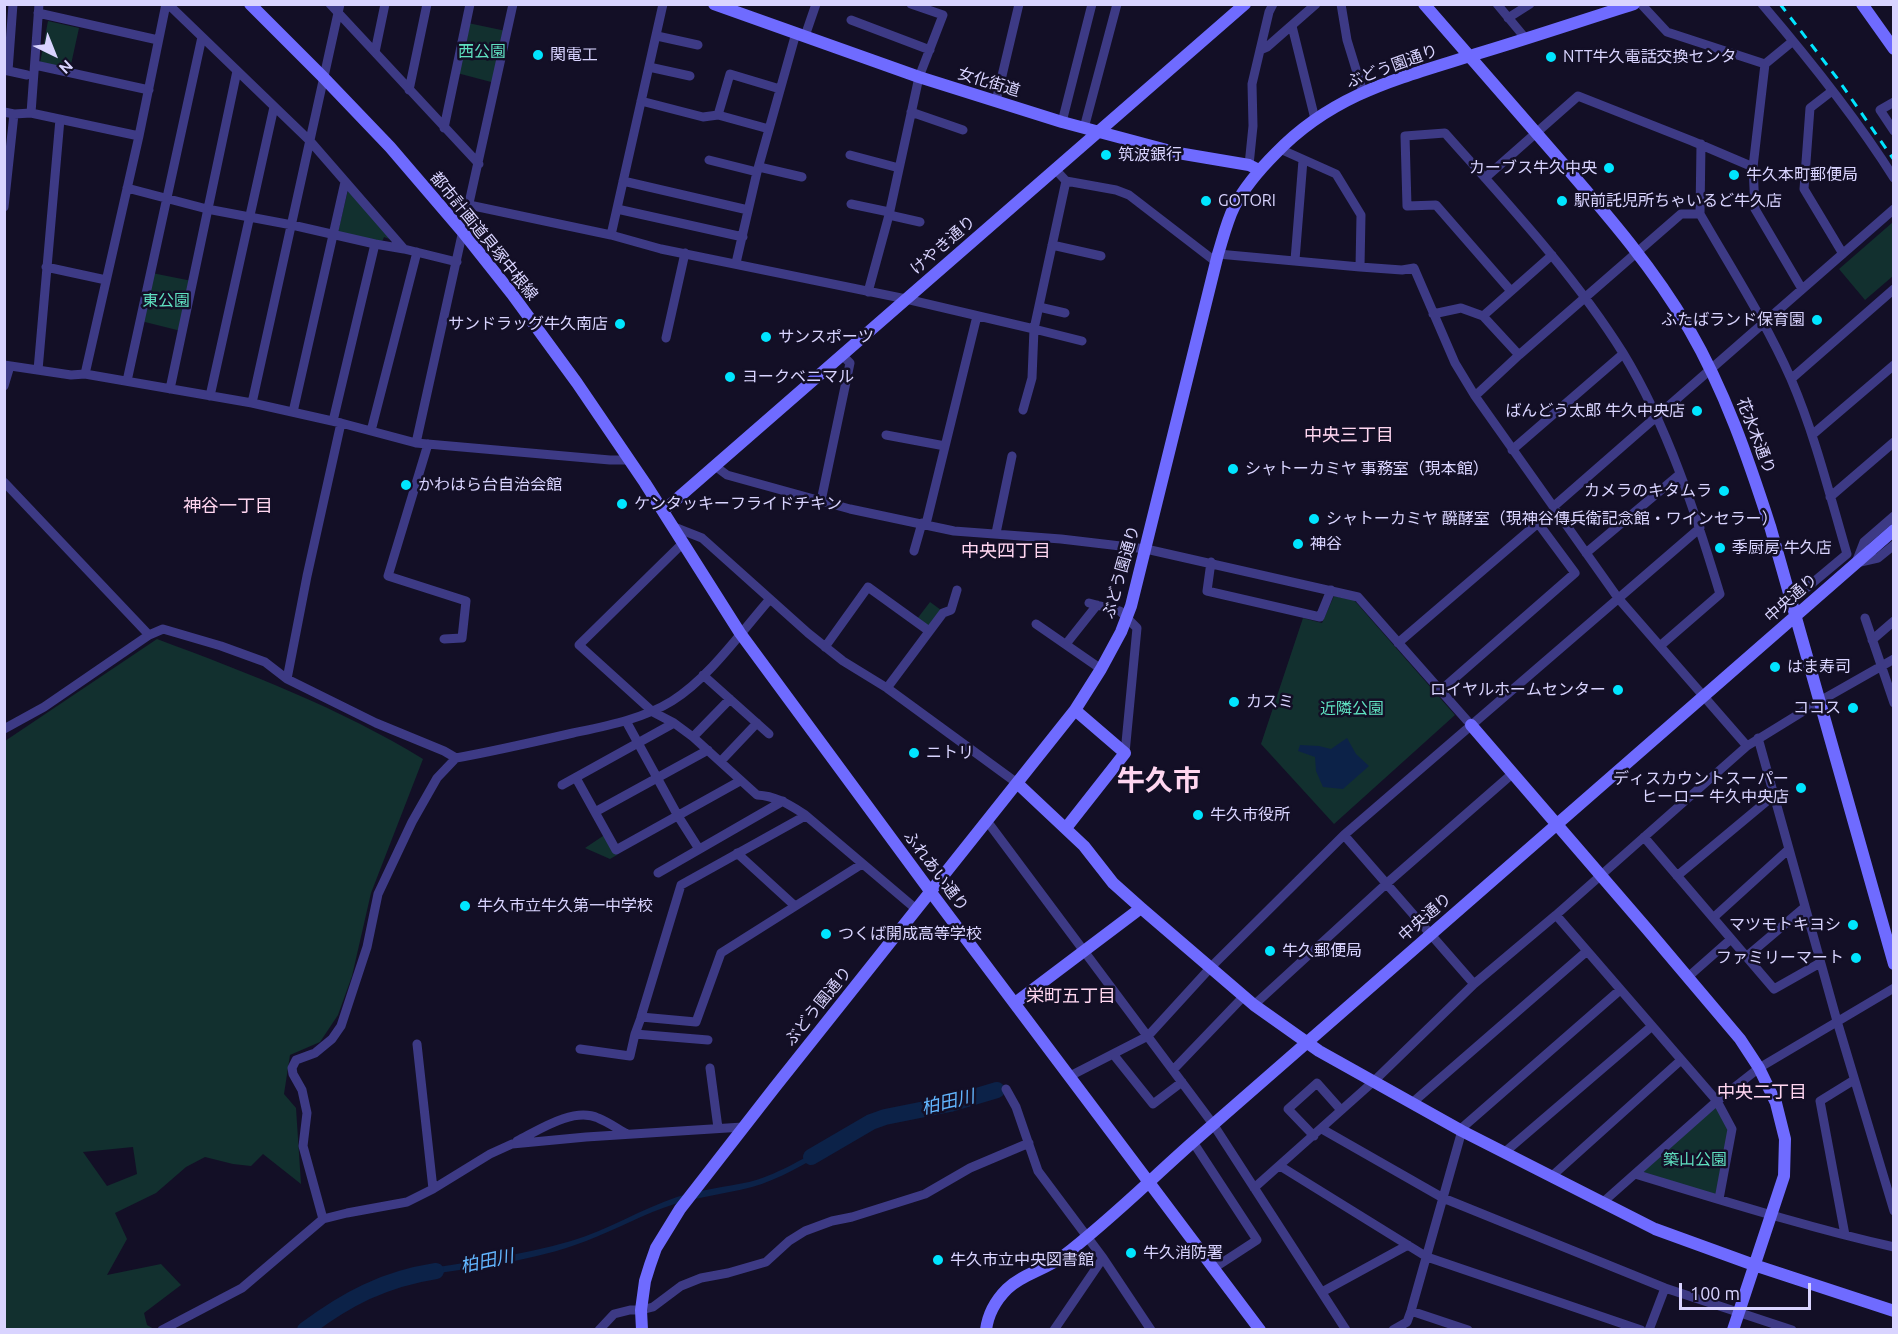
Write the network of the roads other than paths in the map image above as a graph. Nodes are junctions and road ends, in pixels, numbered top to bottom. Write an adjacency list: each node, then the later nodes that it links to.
1 (13, 4): 32 (street)
2 (167, 4): 35 (street); 37 (street)
3 (250, 4): 52 (street, 都市計画道貝塚中根線)
4 (330, 4): 28 (street)
5 (385, 4): 43 (street)
6 (427, 4): 56 (street)
7 (470, 4): 70 (street)
8 (513, 4): 85 (street)
9 (663, 4): 34 (street)
10 (714, 4): 33 (street, 女化街道)
11 (816, 4): 33 (street)
12 (911, 4): 41 (street)
13 (1019, 4): 60 (street)
14 (1092, 4): 69 (street)
15 (1117, 4): 71 (street)
16 (1245, 4): 75 (street, けやき通り)
17 (1273, 4): 42 (street)
18 (1316, 4): 31 (street)
19 (1341, 4): 58 (street)
20 (1424, 4): 44 (street, 花水木通り)
21 (1497, 4): 29 (street)
22 (1530, 4): 29 (street)
23 (1634, 4): 36 (street, ぶどう園通り)
24 (1641, 4): 46 (street)
25 (1762, 4): 38 (street)
26 (1862, 4): 40 (street)
27 (39, 9): 37 (street); 45 (street)
28 (339, 9): 43 (street); 52 (street)
29 (1508, 18): 36 (street)
30 (850, 20): 41 (street)
31 (1292, 26): 42 (street); 68 (street)
32 (8, 30): 48 (street)
33 (800, 34): 53 (street, 女化街道); 54 (street)
34 (657, 36): 39 (street); 47 (street)
35 (202, 37): 49 (street); 99 (street)
36 (1526, 39): 44 (street, ぶどう園通り)
37 (158, 40): 55 (street)
38 (1793, 41): 46 (street); 57 (street)
39 (698, 45)
40 (1893, 49)
41 (930, 50): 53 (street)
42 (1260, 50): 88 (street)
43 (375, 52): 56 (street)
44 (1470, 56): 58 (street, ぶどう園通り); 76 (street, 花水木通り)
45 (35, 64): 55 (street); 65 (street)
46 (1766, 64): 86 (street)
47 (649, 67): 51 (street); 59 (street)
48 (6, 71): 50 (street)
49 (237, 71): 62 (street); 103 (street)
50 (27, 75)
51 (690, 76)
52 (323, 77): 78 (street); 112 (street, 都市計画道貝塚中根線)
53 (919, 78): 60 (street, 女化街道); 63 (street)
54 (780, 89): 66 (street); 72 (street)
55 (149, 90): 77 (street)
56 (409, 90): 70 (street)
57 (1832, 91): 93 (street); 122 (street)
58 (1363, 92): 68 (street, ぶどう園通り)
59 (641, 101): 66 (street); 94 (street)
60 (996, 101): 69 (street, 女化街道)
61 (1893, 102): 74 (street)
62 (274, 107): 78 (street); 109 (street)
63 (911, 112): 73 (street); 87 (street)
64 (9, 113): 65 (street); 81 (street)
65 (31, 113): 67 (street)
66 (718, 115): 72 (street)
67 (60, 119): 77 (street); 129 (street)
68 (1315, 119): 80 (street, ぶどう園通り)
69 (1062, 122): 71 (street, 女化街道)
70 (444, 128): 85 (street)
71 (1084, 128): 75 (street, 女化街道)
72 (769, 129): 89 (street)
73 (963, 130)
74 (1893, 131)
75 (1099, 132): 88 (street, 女化街道); 90 (street, けやき通り)
76 (1536, 132): 79 (street); 92 (street); 120 (street, 花水木通り)
77 (139, 136): 97 (street)
78 (310, 141): 96 (street); 111 (street)
79 (1701, 144): 86 (street); 108 (street)
80 (1280, 149): 84 (street); 88 (street, ぶどう園通り)
81 (7, 154): 98 (street)
82 (850, 155): 87 (street)
83 (709, 160): 89 (street)
84 (1303, 160): 126 (street); 130 (street)
85 (479, 164): 101 (street)
86 (1753, 167): 132 (street)
87 (899, 168): 107 (street)
88 (1254, 168): 125 (street, ぶどう園通り)
89 (758, 169): 91 (street); 106 (street)
90 (1055, 169): 95 (street); 137 (street, けやき通り)
91 (802, 177)
92 (1485, 178): 123 (street); 134 (street)
93 (1893, 178)
94 (623, 181): 104 (street); 106 (street)
95 (1066, 181): 117 (street); 125 (street)
96 (345, 182): 113 (street); 118 (street)
97 (127, 188): 99 (street); 131 (street)
98 (5, 191): 102 (street)
99 (167, 198): 103 (street); 156 (street)
100 (850, 204): 107 (street)
101 (469, 206): 112 (street); 114 (street)
102 (4, 207)
103 (207, 209): 109 (street); 158 (street)
104 (617, 209): 114 (street); 115 (street)
105 (1893, 209): 122 (street)
106 (748, 210): 115 (street)
107 (889, 214): 110 (street); 135 (street)
108 (1700, 214): 120 (street); 143 (street)
109 (249, 217): 111 (street); 159 (street)
110 (920, 222)
111 (292, 225): 113 (street); 161 (street)
112 (462, 231): 127 (street); 175 (street, 都市計画道貝塚中根線)
113 (333, 234): 116 (street); 163 (street)
114 (611, 235): 121 (street)
115 (743, 237): 128 (street)
116 (375, 244): 118 (street); 165 (street)
117 (1053, 245): 124 (street); 138 (street)
118 (404, 249): 119 (street)
119 (417, 252): 127 (street); 166 (street)
120 (1638, 252): 136 (street); 153 (street, 花水木通り)
121 (685, 253): 128 (street); 145 (street)
122 (1843, 254): 132 (street)
123 (1551, 255): 134 (street); 136 (street)
124 (1101, 256)
125 (1217, 258): 126 (street); 191 (street, ぶどう園通り)
126 (1295, 260): 130 (street)
127 (457, 262): 170 (street)
128 (736, 263): 135 (street)
129 (46, 267): 131 (street); 152 (street)
130 (1360, 267): 140 (street)
131 (106, 280): 154 (street)
132 (1802, 289): 143 (street)
133 (1893, 289): 155 (street)
134 (1511, 291): 141 (street)
135 (868, 292): 137 (street)
136 (1585, 298): 147 (street); 149 (street)
137 (906, 299): 142 (street); 148 (street, けやき通り)
138 (1039, 307): 139 (street); 144 (street)
139 (1065, 314)
140 (1433, 314): 141 (street); 160 (street)
141 (1483, 315): 149 (street)
142 (977, 316): 144 (street); 172 (street)
143 (1763, 324): 153 (street); 155 (street)
144 (1034, 329): 146 (street); 162 (street)
145 (666, 338)
146 (1082, 341)
147 (1623, 354): 164 (street); 173 (street)
148 (842, 355): 176 (street, けやき通り); 180 (street)
149 (1519, 355): 160 (street)
150 (1893, 365): 168 (street)
151 (7, 366): 152 (street); 157 (street)
152 (38, 370): 154 (street)
153 (1710, 370): 164 (street); 201 (street, 花水木通り)
154 (85, 374): 156 (street)
155 (1791, 379): 168 (street)
156 (127, 381): 158 (street)
157 (4, 386)
158 (170, 389): 159 (street)
159 (210, 396): 161 (street)
160 (1474, 396): 173 (street)
161 (252, 403): 163 (street)
162 (1023, 410)
163 (293, 412): 165 (street)
164 (1656, 417): 177 (street); 181 (street)
165 (337, 422): 166 (street); 219 (street)
166 (371, 431): 170 (street)
167 (886, 435): 172 (street)
168 (1812, 435): 179 (street)
169 (1893, 442): 179 (street)
170 (416, 443): 171 (street)
171 (428, 444): 175 (street); 209 (street)
172 (945, 446): 184 (street)
173 (1512, 450): 181 (street)
174 (1012, 456): 188 (street)
175 (629, 460): 182 (street, 都市計画道貝塚中根線)
176 (715, 466): 180 (street); 182 (street, けやき通り)
177 (1680, 474): 186 (street); 193 (street)
178 (4, 482): 208 (street)
179 (1830, 497): 198 (street)
180 (821, 501): 184 (street)
181 (1553, 507): 193 (street)
182 (663, 511): 185 (street, ふれあい通り)
183 (1893, 516): 195 (street)
184 (924, 523): 188 (street); 192 (street)
185 (674, 527): 189 (street, ふれあい通り); 200 (street)
186 (1700, 528): 199 (street); 213 (street)
187 (1893, 530): 195 (street, 中央通り)
188 (996, 533): 191 (street)
189 (683, 543): 207 (street, ふれあい通り); 227 (street)
190 (1893, 545): 195 (street)
191 (1146, 549): 194 (street); 202 (street, ぶどう園通り)
192 (914, 551)
193 (1586, 554): 199 (street)
194 (1212, 562): 197 (street); 197 (street)
195 (1856, 562): 201 (street, 中央通り)
196 (957, 590): 206 (street)
197 (1331, 590): 211 (street)
198 (1804, 590)
199 (1618, 598): 213 (street); 231 (street)
200 (770, 599): 207 (street); 214 (street)
201 (1796, 616): 222 (street, 中央通り); 224 (street, 花水木通り)
202 (1127, 617): 212 (street); 217 (street, ぶどう園通り); 239 (street)
203 (1865, 618): 210 (street)
204 (1893, 621): 210 (street)
205 (1036, 624): 212 (street)
206 (929, 632): 214 (street); 220 (street)
207 (740, 633): 218 (street); 266 (street, ふれあい通り)
208 (149, 635): 219 (street); 232 (street)
209 (444, 639)
210 (1872, 640): 216 (street)
211 (1398, 643): 221 (street); 221 (street)
212 (1066, 644): 217 (street)
213 (1660, 646): 222 (street)
214 (825, 647): 220 (street)
215 (1893, 659): 216 (street)
216 (1881, 666): 224 (street); 225 (street)
217 (1101, 669): 226 (street, ぶどう園通り)
218 (703, 675): 223 (street); 227 (street)
219 (287, 679): 240 (street)
220 (887, 688): 246 (street)
221 (1440, 691): 231 (street)
222 (1704, 697): 237 (street); 254 (street, 中央通り)
223 (730, 699): 230 (street); 234 (street)
224 (1820, 701): 235 (street); 279 (street, 花水木通り)
225 (1893, 703)
226 (1075, 710): 239 (street); 246 (street, ぶどう園通り)
227 (653, 712): 228 (street); 229 (street)
228 (626, 721): 236 (street); 240 (street)
229 (674, 723): 234 (street); 236 (street)
230 (757, 723): 233 (street); 241 (street)
231 (1471, 725): 242 (street); 256 (street)
232 (4, 729)
233 (770, 734)
234 (693, 737): 238 (street)
235 (1758, 738): 237 (street); 248 (street)
236 (638, 742): 243 (street); 244 (street)
237 (1748, 746): 257 (street)
238 (708, 750): 241 (street); 243 (street)
239 (1125, 753): 255 (street)
240 (456, 758): 333 (street)
241 (721, 761): 245 (street)
242 (1512, 774): 254 (street); 265 (street)
243 (657, 777): 250 (street); 251 (street)
244 (576, 778): 247 (street); 250 (street)
245 (740, 781): 249 (street); 251 (street)
246 (1017, 783): 253 (street, ぶどう園通り); 255 (street)
247 (562, 785)
248 (1773, 796): 259 (street); 264 (street)
249 (783, 801): 252 (street); 258 (street)
250 (595, 812): 251 (street)
251 (678, 816): 258 (street)
252 (805, 816): 260 (street); 261 (street)
253 (987, 821): 266 (street, ぶどう園通り); 275 (street)
254 (1557, 824): 263 (street); 273 (street, 中央通り)
255 (1066, 828): 270 (street)
256 (1344, 835): 265 (street); 280 (street)
257 (1644, 837): 263 (street); 264 (street)
258 (699, 849): 262 (street)
259 (1789, 849): 268 (street); 272 (street)
260 (737, 853): 267 (street); 288 (street)
261 (862, 864): 267 (street); 269 (street)
262 (658, 873)
263 (1600, 875): 271 (street); 281 (street)
264 (1677, 876): 272 (street)
265 (1386, 884): 273 (street); 287 (street)
266 (930, 891): 269 (street, ぶどう園通り); 286 (street, ふれあい通り)
267 (795, 906): 288 (street)
268 (1804, 907): 277 (street); 278 (street)
269 (916, 909): 312 (street, ぶどう園通り)
270 (1141, 909): 275 (street); 280 (street)
271 (1556, 915): 276 (street); 282 (street)
272 (1713, 918): 274 (street)
273 (1430, 934): 282 (street); 294 (street, 中央通り)
274 (1731, 939): 277 (street); 281 (street)
275 (1084, 951): 286 (street); 292 (street)
276 (1587, 951): 284 (street); 308 (street)
277 (1746, 957): 278 (street)
278 (1820, 963): 289 (street)
279 (1893, 964)
280 (1211, 967): 285 (street); 292 (street)
281 (1688, 977): 300 (street)
282 (1474, 984): 304 (street)
283 (1893, 988): 289 (street)
284 (1620, 990): 290 (street); 314 (street)
285 (1244, 996): 287 (street); 301 (street)
286 (1015, 1003): 302 (street, ふれあい通り)
287 (1254, 1005): 294 (street)
288 (642, 1015): 291 (street)
289 (1837, 1021): 300 (street); 303 (street)
290 (1652, 1026): 298 (street); 320 (street)
291 (635, 1034): 293 (street); 296 (street)
292 (1148, 1036): 297 (street); 301 (street)
293 (708, 1040)
294 (1306, 1042): 304 (street); 310 (street, 中央通り)
295 (417, 1044): 326 (street)
296 (580, 1049)
297 (1113, 1054): 302 (street); 305 (street)
298 (1681, 1060): 307 (street); 323 (street)
299 (710, 1068): 311 (street)
300 (1759, 1068): 307 (street); 332 (street)
301 (1173, 1070): 305 (street)
302 (1070, 1076): 324 (street, ふれあい通り)
303 (1854, 1080): 325 (street); 334 (street)
304 (1374, 1081): 308 (street); 309 (street)
305 (1182, 1082): 310 (street)
306 (1006, 1089): 318 (street)
307 (1717, 1101): 322 (street); 329 (street)
308 (1412, 1103): 314 (street)
309 (1341, 1110): 313 (street); 316 (street)
310 (1213, 1124): 317 (street, 中央通り); 327 (street)
311 (718, 1128): 312 (street); 315 (street)
312 (742, 1128): 344 (street, ぶどう園通り)
313 (1322, 1129): 316 (street); 328 (street)
314 (1462, 1131): 320 (street); 328 (street)
315 (627, 1134): 319 (street); 319 (street)
316 (1314, 1136): 321 (street)
317 (1193, 1142): 324 (street, 中央通り); 341 (street)
318 (1029, 1143): 335 (street); 344 (street)
319 (512, 1144): 326 (street)
320 (1505, 1152): 323 (street)
321 (1280, 1166): 327 (street); 336 (street)
322 (1635, 1174): 329 (street); 330 (street)
323 (1552, 1176): 330 (street)
324 (1149, 1181): 335 (street, 中央通り); 341 (street, ふれあい通り)
325 (1890, 1185): 331 (street)
326 (433, 1188): 333 (street)
327 (1254, 1188): 343 (street)
328 (1443, 1198): 338 (street); 342 (street)
329 (1719, 1199): 332 (street)
330 (1602, 1203): 340 (street)
331 (1893, 1211)
332 (1773, 1216): 334 (street); 340 (street)
333 (323, 1220): 349 (street)
334 (1845, 1235): 337 (street)
335 (1087, 1237): 339 (street); 352 (street, 中央通り)
336 (1408, 1245): 338 (street); 343 (street)
337 (1893, 1246)
338 (1427, 1257): 345 (street); 358 (street)
339 (1103, 1258): 348 (street); 353 (street)
340 (1755, 1266): 346 (street); 347 (street)
341 (1214, 1268): 354 (street, ふれあい通り)
342 (1665, 1288): 347 (street); 359 (street)
343 (1322, 1292): 355 (street)
344 (641, 1310): 350 (street); 351 (street, ぶどう園通り)
345 (1411, 1311): 356 (street); 357 (street)
346 (1893, 1311)
347 (1739, 1312): 360 (street); 361 (street)
348 (1147, 1328)
349 (162, 1329)
350 (600, 1329)
351 (642, 1329)
352 (986, 1329)
353 (1054, 1329)
354 (1260, 1329)
355 (1346, 1329)
356 (1393, 1329)
357 (1468, 1329)
358 (1641, 1329)
359 (1649, 1329)
360 (1733, 1329)
361 (1792, 1329)

